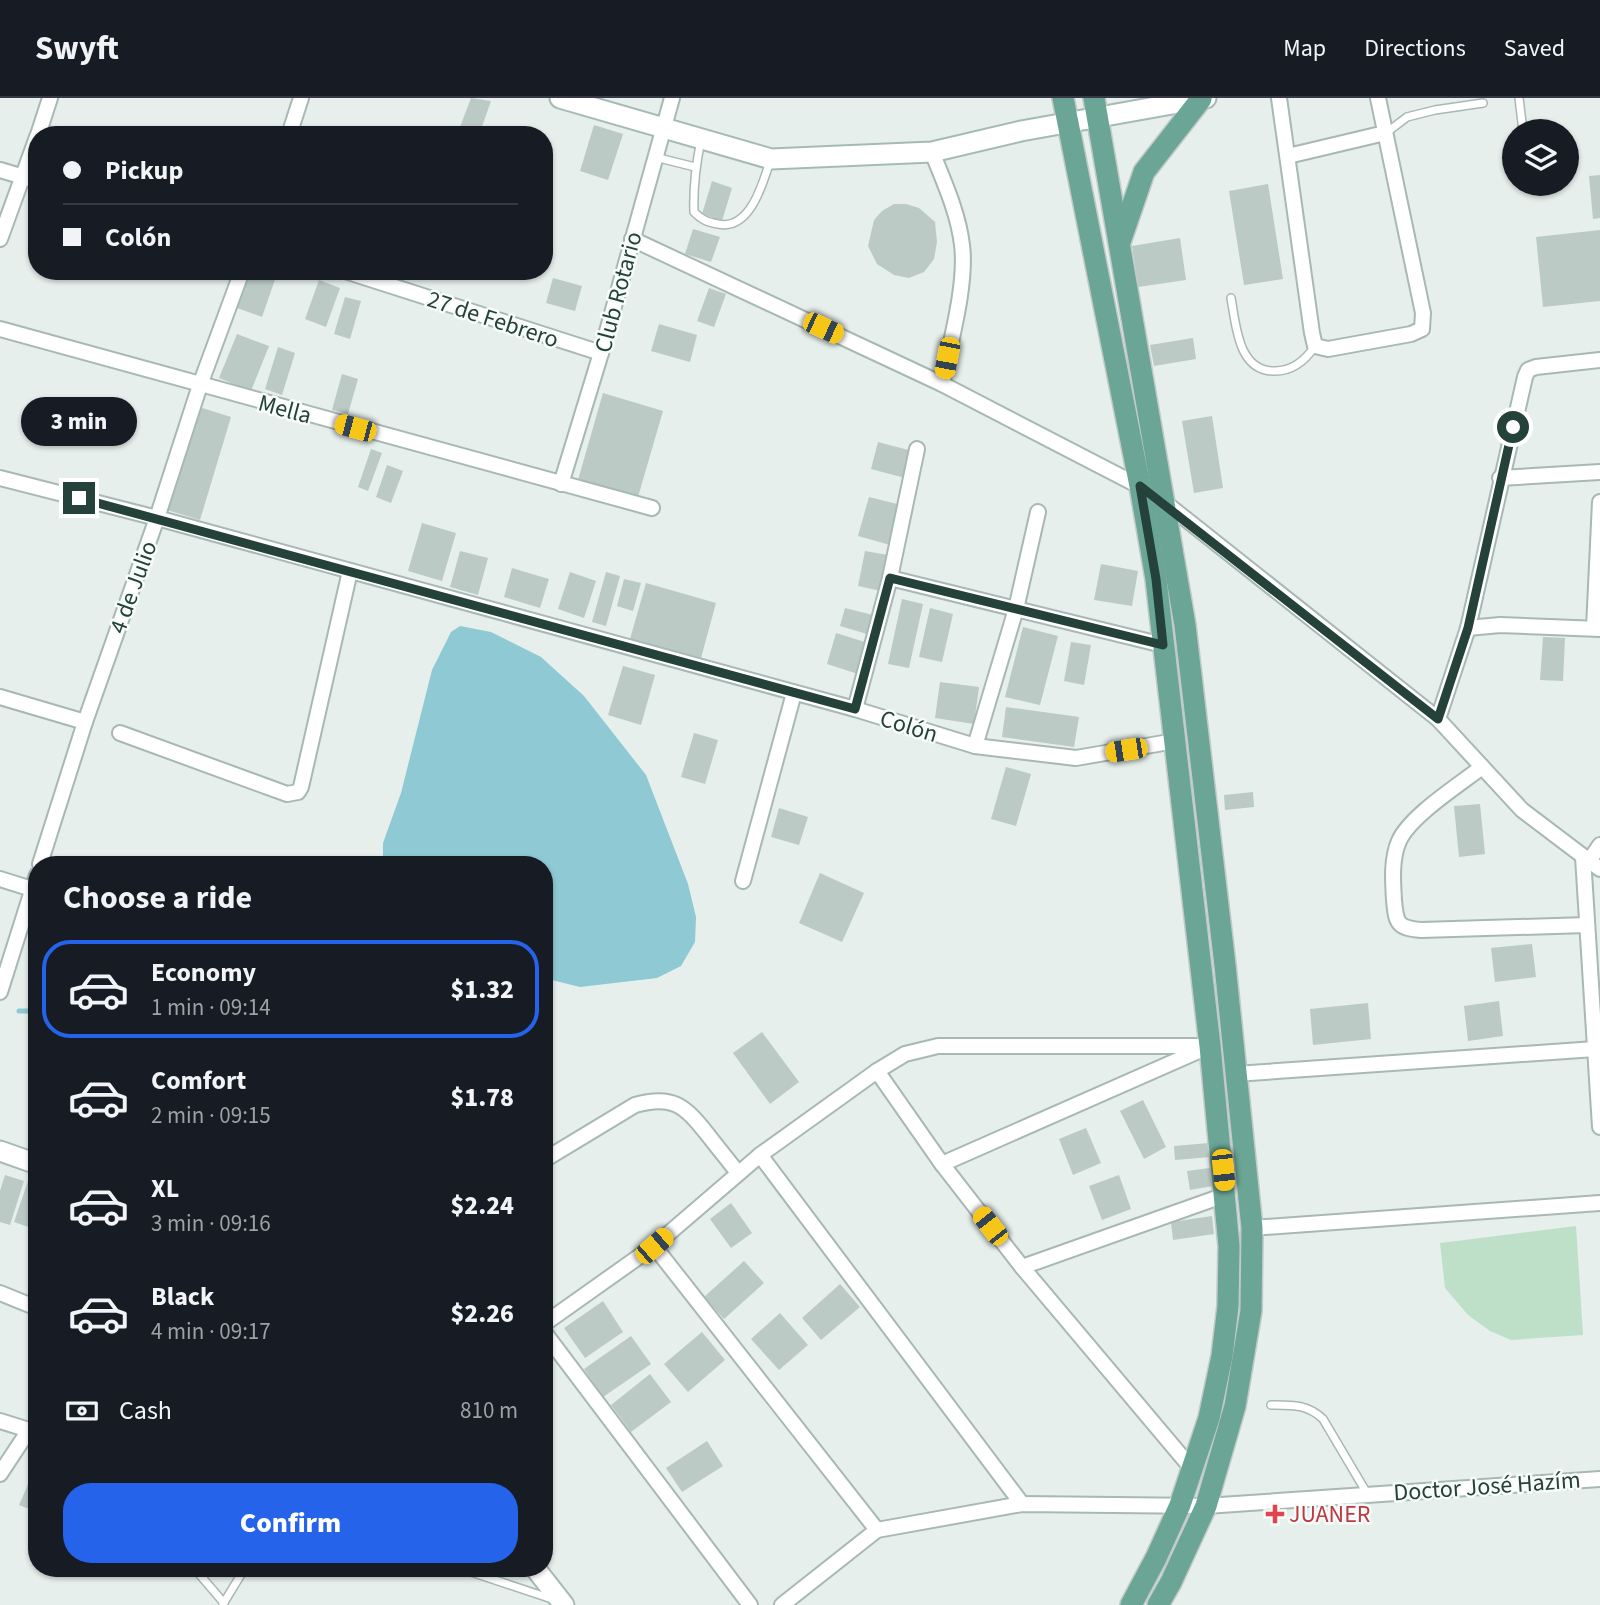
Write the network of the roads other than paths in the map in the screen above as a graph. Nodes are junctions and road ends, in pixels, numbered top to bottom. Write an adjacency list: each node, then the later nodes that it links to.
1 (50, 98): 14 (street)
2 (302, 98): 15 (street)
3 (560, 98): 16 (main road)
4 (672, 98): 16 (street, Club Rotario)
5 (1063, 98): 13 (main road)
6 (1202, 98): 11 (main road); 29 (main road)
7 (1279, 98): 20 (street)
8 (1378, 98): 17 (street)
9 (1519, 98): 12 (lane)
10 (1483, 103): 17 (lane)
11 (1096, 108): 13 (main road); 29 (main road)
12 (1522, 119)
13 (1067, 124): 19 (main road); 44 (main road)
14 (40, 126)
15 (292, 126)
16 (663, 129): 18 (main road); 21 (street, Club Rotario)
17 (1385, 133): 20 (street); 34 (street)
18 (701, 139): 22 (main road); 23 (lane)
19 (932, 152): 22 (main road); 37 (street)
20 (1288, 156): 34 (street)
21 (655, 158): 23 (lane); 28 (street, Club Rotario)
22 (771, 159): 23 (lane)
23 (695, 167)
24 (0, 170): 25 (street)
25 (28, 178)
26 (28, 183): 27 (street)
27 (0, 239)
28 (632, 239): 35 (street, Club Rotario); 37 (street)
29 (1119, 244): 46 (main road)
30 (239, 280): 38 (street, 4 de Julio)
31 (373, 280): 35 (street, 27 de Febrero)
32 (1231, 298): 34 (lane)
33 (0, 328): 38 (street, Mella)
34 (1315, 346)
35 (601, 354): 43 (street, Club Rotario)
36 (1600, 360): 42 (street)
37 (942, 384): 44 (street)
38 (200, 385): 43 (street, Mella); 49 (street, 4 de Julio)
39 (917, 449): 51 (street)
40 (1600, 472): 42 (street)
41 (0, 478): 49 (street, Colón)
42 (1500, 478): 53 (street)
43 (561, 484): 47 (street, Mella)
44 (1140, 486): 46 (street); 55 (main road)
45 (1600, 502): 54 (street)
46 (1165, 503): 59 (street); 77 (main road)
47 (652, 508)
48 (1038, 512): 52 (street)
49 (157, 518): 50 (street, Colón); 60 (street, 4 de Julio)
50 (350, 571): 56 (street, Colón); 61 (street)
51 (890, 578): 52 (street); 58 (street)
52 (1016, 609): 55 (street); 63 (street)
53 (1468, 628): 54 (street); 59 (street)
54 (1597, 628)
55 (1163, 645): 62 (main road)
56 (794, 693): 58 (street, Colón); 70 (street)
57 (0, 697): 60 (street)
58 (855, 709): 63 (street, Colón)
59 (1438, 719): 64 (street)
60 (85, 722): 66 (street, 4 de Julio)
61 (120, 733)
62 (1175, 741): 63 (street, Colón); 74 (main road)
63 (975, 746)
64 (1482, 767): 67 (street); 72 (street)
65 (1600, 845): 67 (street)
66 (43, 856)
67 (1591, 862): 72 (street)
68 (0, 879): 69 (street)
69 (28, 881)
70 (743, 881)
71 (28, 904): 73 (street)
72 (1587, 925): 75 (street)
73 (1, 988)
74 (1210, 1046): 76 (street); 83 (street); 85 (main road)
75 (1595, 1049): 77 (street); 78 (street)
76 (877, 1071): 80 (street); 83 (street)
77 (1236, 1074): 87 (main road)
78 (1600, 1127)
79 (0, 1151): 82 (main road)
80 (760, 1154): 84 (street); 102 (street)
81 (553, 1155): 84 (street)
82 (28, 1161)
83 (942, 1164): 89 (street)
84 (738, 1173): 88 (street)
85 (1225, 1195): 89 (street); 98 (main road)
86 (1600, 1203): 87 (street)
87 (1252, 1228): 104 (main road)
88 (654, 1246): 92 (street); 105 (street)
89 (1022, 1267): 98 (street)
90 (0, 1293): 91 (street)
91 (28, 1304)
92 (553, 1318)
93 (553, 1344): 112 (street)
94 (1271, 1405): 101 (lane)
95 (0, 1420): 96 (street)
96 (28, 1430)
97 (28, 1432): 99 (street)
98 (1193, 1470): 103 (main road)
99 (0, 1474)
100 (1600, 1479): 101 (street, Doctor José Hazím)
101 (1368, 1495): 104 (street, Doctor José Hazím)
102 (1022, 1504): 103 (street, Doctor José Hazím); 105 (street, Doctor José Hazím)
103 (1180, 1506): 104 (street, Doctor José Hazím); 114 (main road)
104 (1206, 1506): 115 (main road)
105 (877, 1530): 113 (street)
106 (201, 1577): 110 (lane)
107 (240, 1577): 110 (lane)
108 (485, 1577): 111 (lane)
109 (542, 1577): 111 (main road)
110 (223, 1604)
111 (563, 1604)
112 (750, 1605)
113 (782, 1605)
114 (1131, 1605)
115 (1158, 1605)

